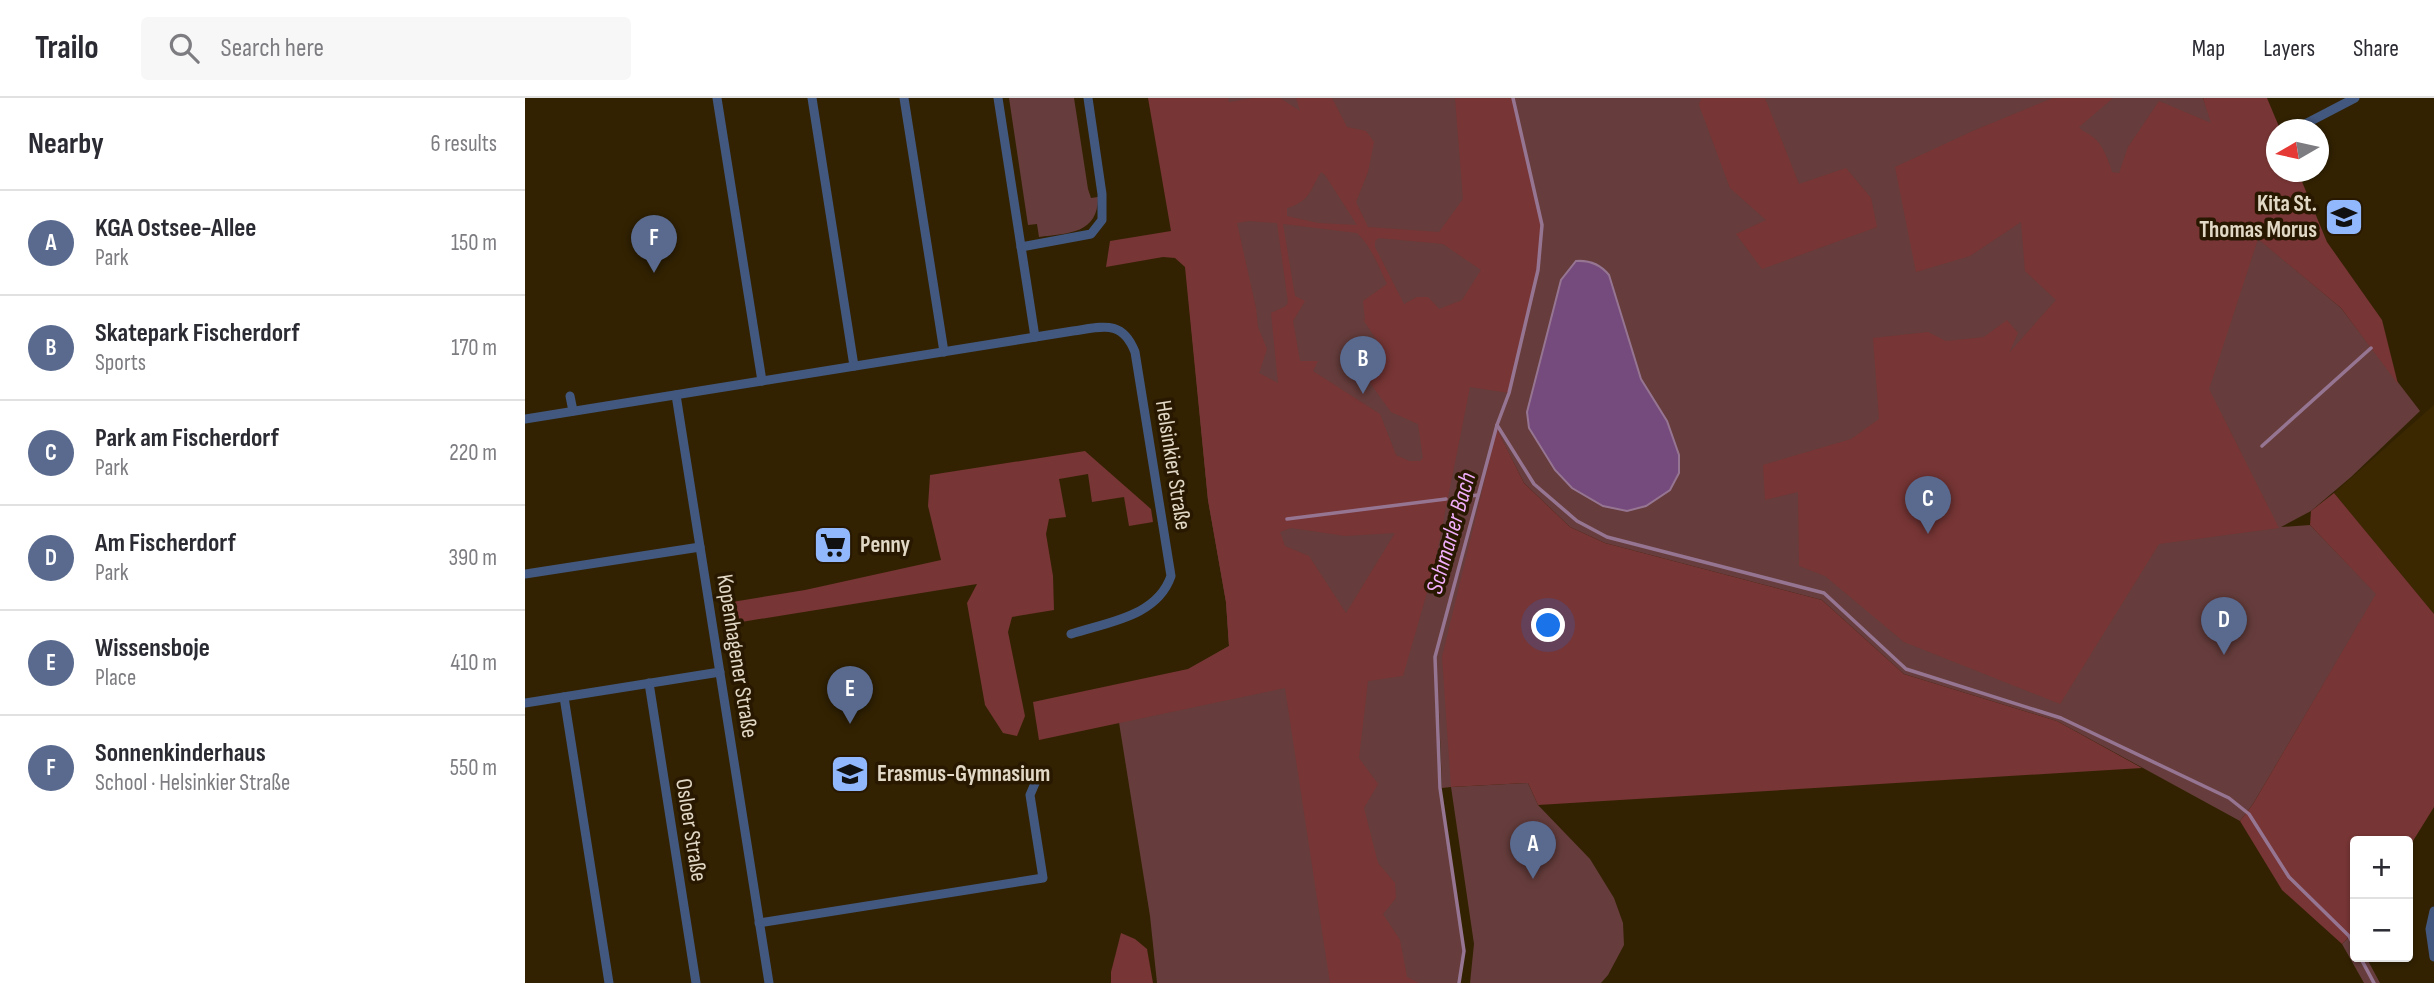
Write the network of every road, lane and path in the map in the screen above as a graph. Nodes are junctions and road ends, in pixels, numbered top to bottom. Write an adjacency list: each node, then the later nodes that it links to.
1 (717, 98): 12 (street)
2 (812, 98): 11 (street)
3 (904, 98): 10 (street)
4 (998, 98): 8 (street)
5 (1088, 98): 8 (street)
6 (2355, 98): 7 (street)
7 (2315, 119)
8 (1021, 247): 9 (street)
9 (1035, 337): 10 (street, Helsinkier Straße); 19 (street, Helsinkier Straße)
10 (944, 352): 11 (street, Helsinkier Straße)
11 (854, 366): 12 (street, Helsinkier Straße)
12 (762, 381): 13 (street, Helsinkier Straße)
13 (676, 395): 15 (street, Helsinkier Straße); 17 (street, Kopenhagener Straße)
14 (570, 396): 15 (street)
15 (573, 411): 16 (street, Helsinkier Straße)
16 (525, 419)
17 (700, 547): 18 (street); 20 (street, Kopenhagener Straße)
18 (525, 574)
19 (1071, 634)
20 (720, 671): 21 (street); 26 (street, Kopenhagener Straße)
21 (649, 683): 22 (street); 29 (street, Osloer Straße)
22 (564, 697): 23 (street); 28 (street)
23 (525, 703)
24 (1039, 774): 26 (street)
25 (2434, 911): 27 (street)
26 (759, 923): 30 (street, Kopenhagener Straße)
27 (2434, 957)
28 (609, 983)
29 (697, 983)
30 (769, 983)

